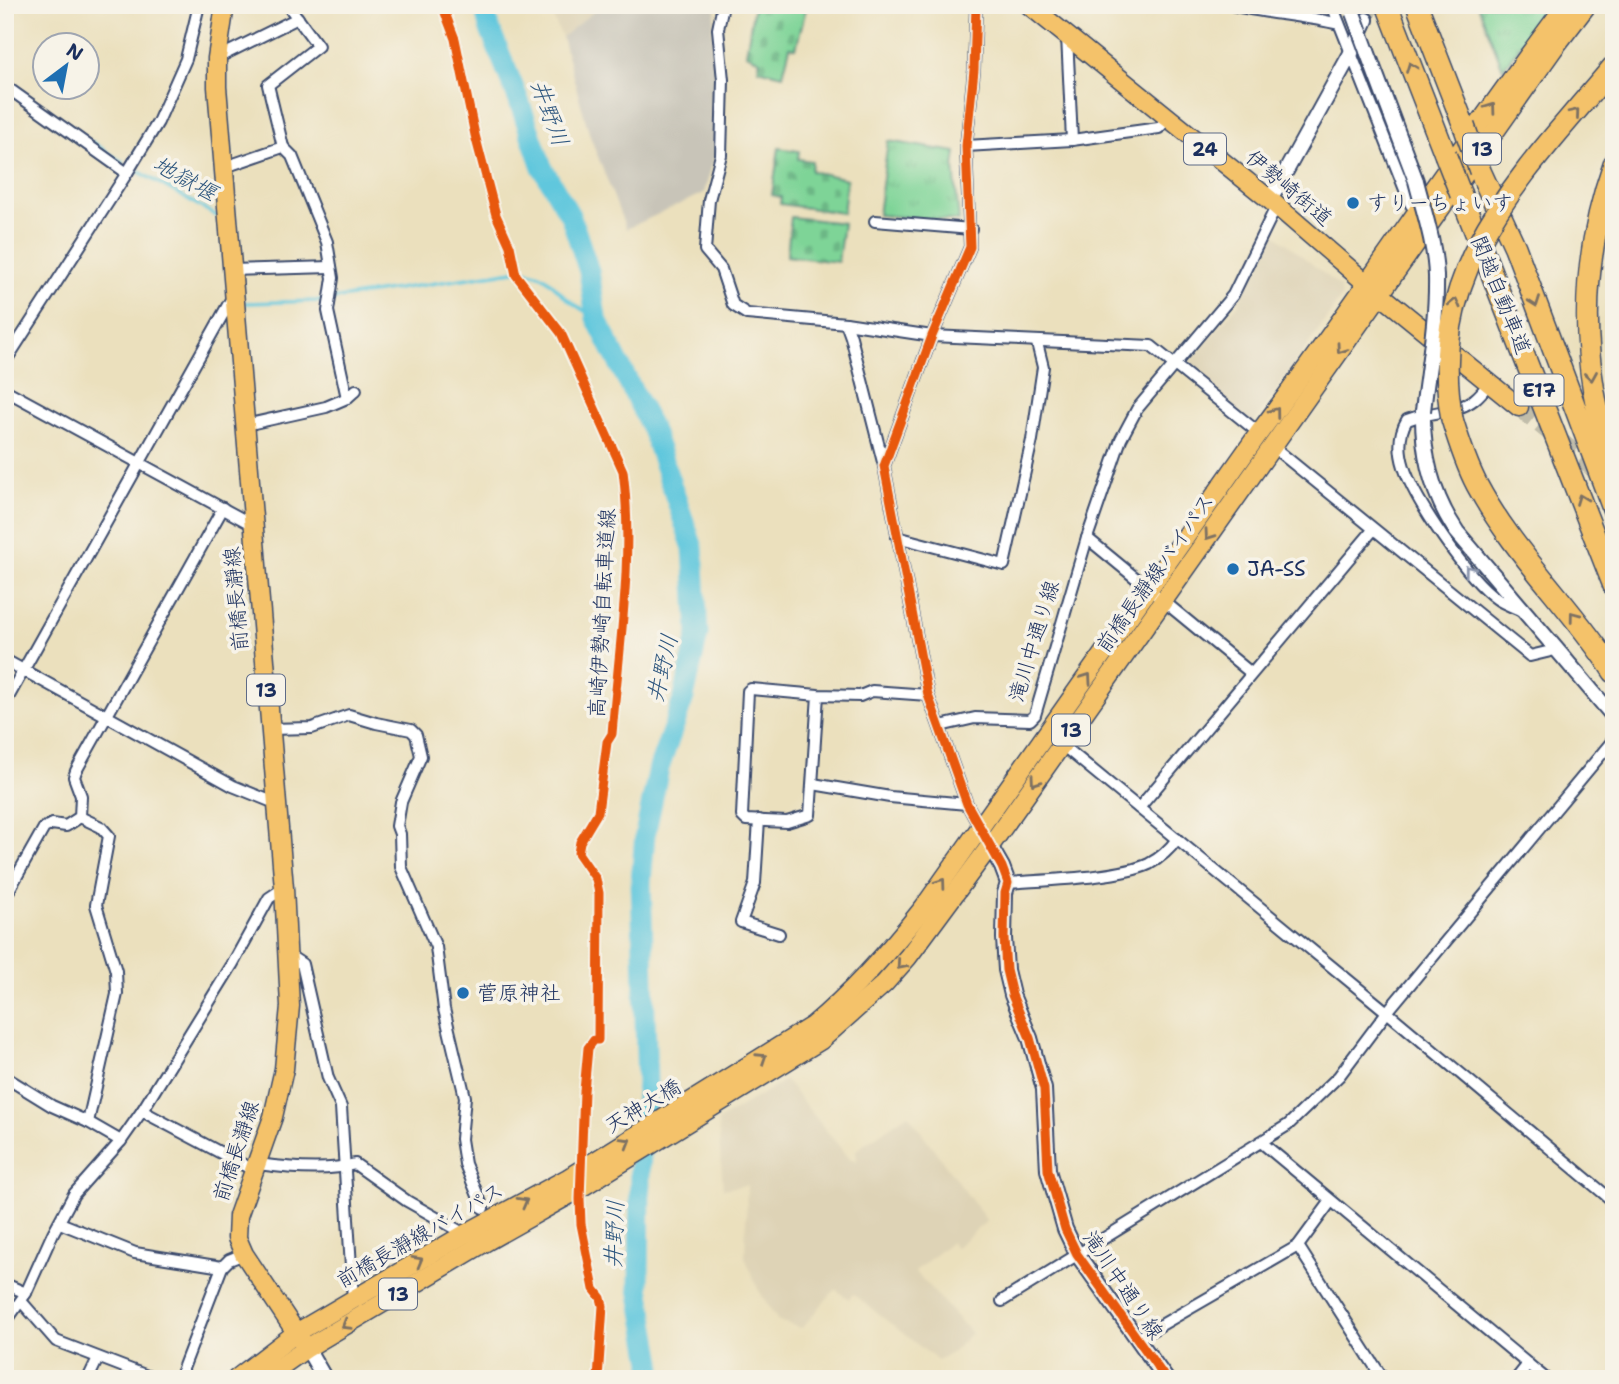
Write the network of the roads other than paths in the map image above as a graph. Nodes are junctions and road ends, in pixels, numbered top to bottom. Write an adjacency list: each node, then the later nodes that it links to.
1 (199, 5): 27 (street)
2 (225, 5): 18 (main road, 前橋長瀞線 / 13)
3 (288, 5): 14 (street)
4 (723, 5): 36 (street)
5 (975, 5): 23 (street)
6 (1029, 5): 16 (main road, 伊勢崎街道 / 24)
7 (1231, 5): 15 (street)
8 (1332, 5): 15 (street)
9 (1387, 5): 57 (highway, 関越自動車道 / E17, one-way to 9, bridge)
10 (1417, 5): 52 (highway, 関越自動車道 / E17, one-way to 52, bridge)
11 (1566, 5): 34 (main road, 前橋長瀞線バイパス / 13, one-way to 11)
12 (1587, 5): 34 (main road, 前橋長瀞線バイパス / 13)
13 (1356, 13): 17 (street, 滝川中通り線); 44 (street, bridge)
14 (298, 18): 18 (street); 24 (street)
15 (1339, 24): 17 (street)
16 (1067, 36): 21 (main road, 伊勢崎街道 / 24); 22 (street)
17 (1350, 55): 28 (street, 滝川中通り線); 29 (street)
18 (217, 58): 26 (main road, 前橋長瀞線 / 13)
19 (1614, 66): 44 (highway, one-way to 19, bridge)
20 (5, 86): 27 (street)
21 (1167, 119): 22 (street); 28 (main road, 伊勢崎街道 / 24)
22 (1072, 140): 23 (street)
23 (966, 146): 31 (street)
24 (283, 147): 26 (street); 32 (street)
25 (1614, 164): 50 (highway, one-way to 50)
26 (222, 168): 33 (main road, 前橋長瀞線 / 13)
27 (127, 173): 39 (street)
28 (1273, 203): 34 (main road, 伊勢崎街道 / 24); 40 (street, 滝川中通り線)
29 (1412, 205)
30 (875, 221): 31 (street)
31 (971, 229): 37 (street)
32 (331, 267): 33 (street); 45 (street)
33 (232, 270): 35 (main road, 前橋長瀞線 / 13)
34 (1373, 288): 41 (main road, 伊勢崎街道 / 24); 46 (main road, 前橋長瀞線バイパス / 13, one-way to 34); 47 (main road, 前橋長瀞線バイパス / 13, one-way to 47)
35 (234, 295): 45 (main road, 前橋長瀞線 / 13); 48 (street)
36 (846, 323): 37 (street); 49 (street)
37 (932, 337): 38 (street); 49 (street)
38 (1037, 343): 40 (street); 55 (street)
39 (5, 362)
40 (1174, 367): 46 (street); 56 (street, 滝川中通り線)
41 (1489, 383): 43 (main road, 伊勢崎街道 / 24); 44 (street)
42 (5, 390): 48 (street)
43 (1520, 407)
44 (1436, 414): 59 (street); 59 (street, one-way to 44); 63 (highway, one-way to 44)
45 (245, 425): 53 (main road, 前橋長瀞線 / 13)
46 (1259, 433): 58 (main road, 前橋長瀞線バイパス / 13)
47 (1272, 446): 54 (street); 58 (main road, 前橋長瀞線バイパス / 13, one-way to 58)
48 (139, 463): 51 (street); 62 (street)
49 (884, 466): 55 (street)
50 (1614, 470)
51 (223, 508): 53 (street); 68 (street)
52 (1614, 511)
53 (253, 525): 71 (main road, 前橋長瀞線 / 13)
54 (1373, 530): 60 (street); 64 (street)
55 (897, 537): 66 (street)
56 (1087, 538): 58 (street); 70 (street, 滝川中通り線)
57 (1614, 586)
58 (1156, 595): 64 (street); 73 (main road, 前橋長瀞線バイパス / 13); 80 (main road, 前橋長瀞線バイパス / 13, one-way to 58)
59 (1522, 611): 60 (street)
60 (1555, 650): 69 (street)
61 (5, 660): 62 (street)
62 (23, 670): 67 (street); 68 (street)
63 (1614, 671)
64 (1251, 673): 77 (street)
65 (818, 695): 66 (street); 74 (street); 79 (street)
66 (928, 695): 70 (street)
67 (5, 703)
68 (105, 716): 75 (street); 78 (street)
69 (1614, 717)
70 (940, 726): 76 (street)
71 (270, 729): 75 (main road, 前橋長瀞線 / 13); 100 (street)
72 (1614, 739): 88 (street)
73 (1061, 744): 77 (street); 82 (main road, 前橋長瀞線バイパス / 13, one-way to 82)
74 (813, 783): 76 (street); 79 (street)
75 (275, 803): 84 (main road, 前橋長瀞線 / 13)
76 (967, 804): 80 (street)
77 (1139, 808): 81 (street)
78 (80, 817): 85 (street); 92 (street)
79 (760, 820): 86 (street)
80 (981, 828): 82 (street); 90 (main road, 前橋長瀞線バイパス / 13, one-way to 80)
81 (1177, 839): 83 (street); 88 (street)
82 (990, 846): 83 (street); 90 (main road, 前橋長瀞線バイパス / 13, one-way to 90)
83 (1008, 883): 105 (street, 滝川中通り線)
84 (284, 888): 87 (main road, 前橋長瀞線 / 13); 91 (street)
85 (5, 897)
86 (779, 934)
87 (287, 954): 95 (street); 96 (main road, 前橋長瀞線 / 13)
88 (1387, 1012): 94 (street); 99 (street)
89 (5, 1077): 92 (street)
90 (705, 1103): 97 (main road, 天神大橋 / 13)
91 (142, 1111): 93 (street); 96 (street)
92 (88, 1122): 93 (street)
93 (121, 1141): 101 (street)
94 (1261, 1142): 98 (street); 105 (street)
95 (345, 1167): 96 (street); 102 (street); 109 (street)
96 (257, 1168): 104 (main road, 前橋長瀞線 / 13)
97 (568, 1186): 102 (main road, 前橋長瀞線バイパス / 13, one-way to 97); 114 (main road, 前橋長瀞線バイパス / 13, one-way to 114)
98 (1331, 1201): 103 (street); 116 (street)
99 (1614, 1202)
100 (483, 1208)
101 (60, 1223): 106 (street); 108 (street)
102 (465, 1234): 109 (main road, 前橋長瀞線バイパス / 13, one-way to 102)
103 (1298, 1246): 113 (street); 124 (street)
104 (244, 1254): 106 (street); 112 (main road, 前橋長瀞線 / 13)
105 (1077, 1254): 110 (street); 113 (street, 滝川中通り線)
106 (222, 1267): 119 (street)
107 (5, 1284): 108 (street)
108 (24, 1297): 111 (street); 115 (street)
109 (353, 1299): 112 (main road, 前橋長瀞線バイパス / 13)
110 (1002, 1301)
111 (5, 1323)
112 (296, 1333): 114 (main road, 前橋長瀞線 / 13); 120 (main road, 13)
113 (1137, 1339): 123 (street, 滝川中通り線)
114 (307, 1348): 121 (main road, 13); 122 (street)
115 (98, 1358): 117 (street); 118 (street)
116 (1528, 1364): 125 (street); 126 (street)
117 (88, 1379)
118 (155, 1379)
119 (179, 1379)
120 (236, 1379)
121 (263, 1379)
122 (325, 1379)
123 (1166, 1379)
124 (1383, 1379)
125 (1516, 1379)
126 (1546, 1379)

